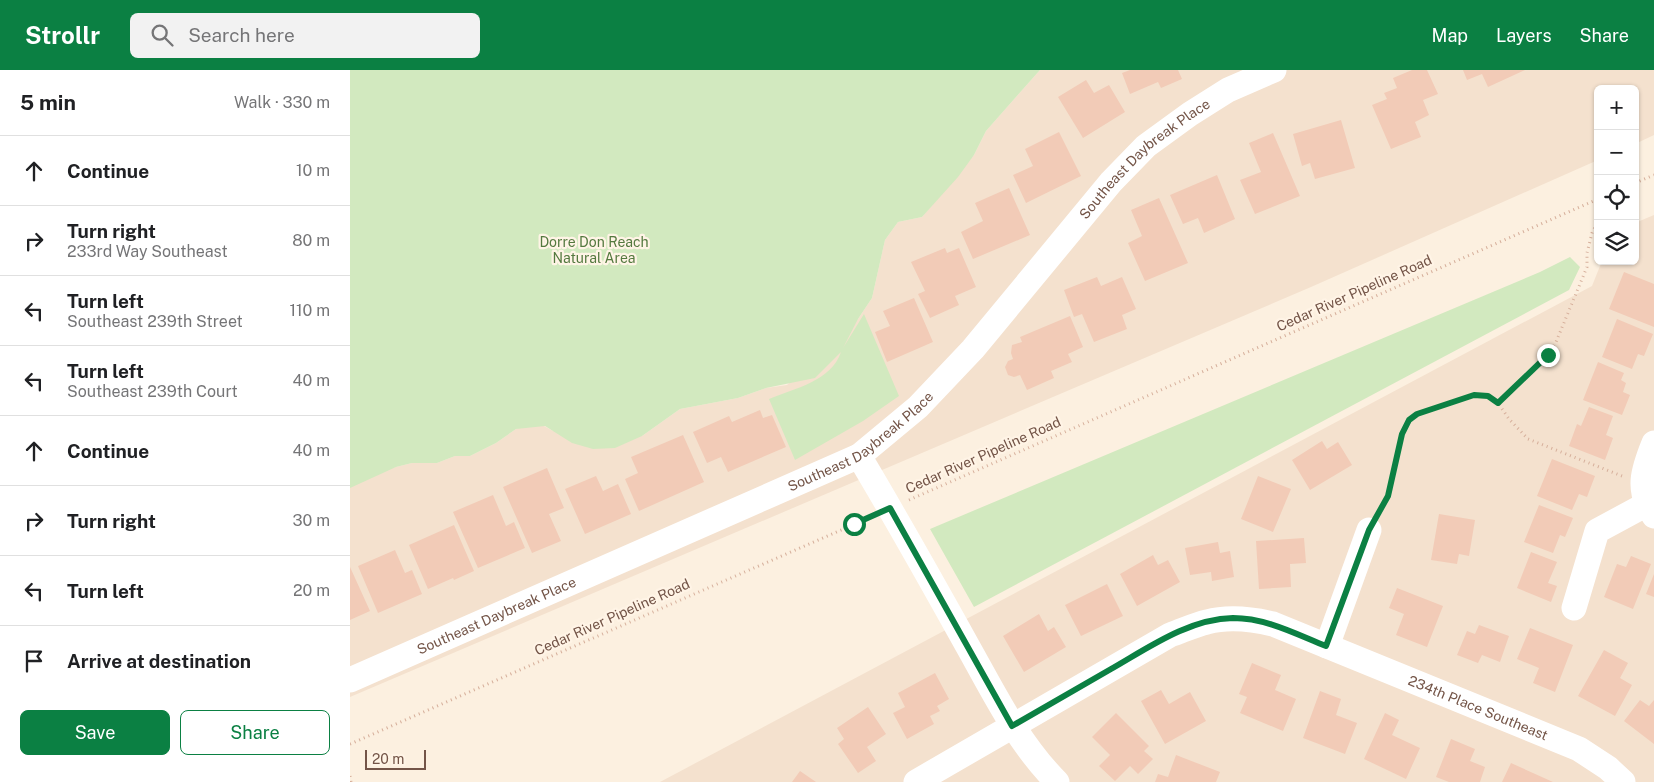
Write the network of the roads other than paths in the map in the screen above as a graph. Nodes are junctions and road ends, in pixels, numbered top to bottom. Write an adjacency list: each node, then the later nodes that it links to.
1 (1274, 70): 3 (street, Southeast Daybreak Place)
2 (1654, 443): 4 (street)
3 (859, 456): 8 (street, Southeast Daybreak Place); 9 (street)
4 (1648, 502): 6 (street)
5 (1369, 530): 7 (street)
6 (1574, 608)
7 (1326, 646): 9 (street, 234th Place Southeast); 12 (street, 234th Place Southeast)
8 (350, 680)
9 (1012, 726): 10 (street, 234th Place Southeast); 11 (street)
10 (916, 782)
11 (1057, 782)
12 (1624, 782)

